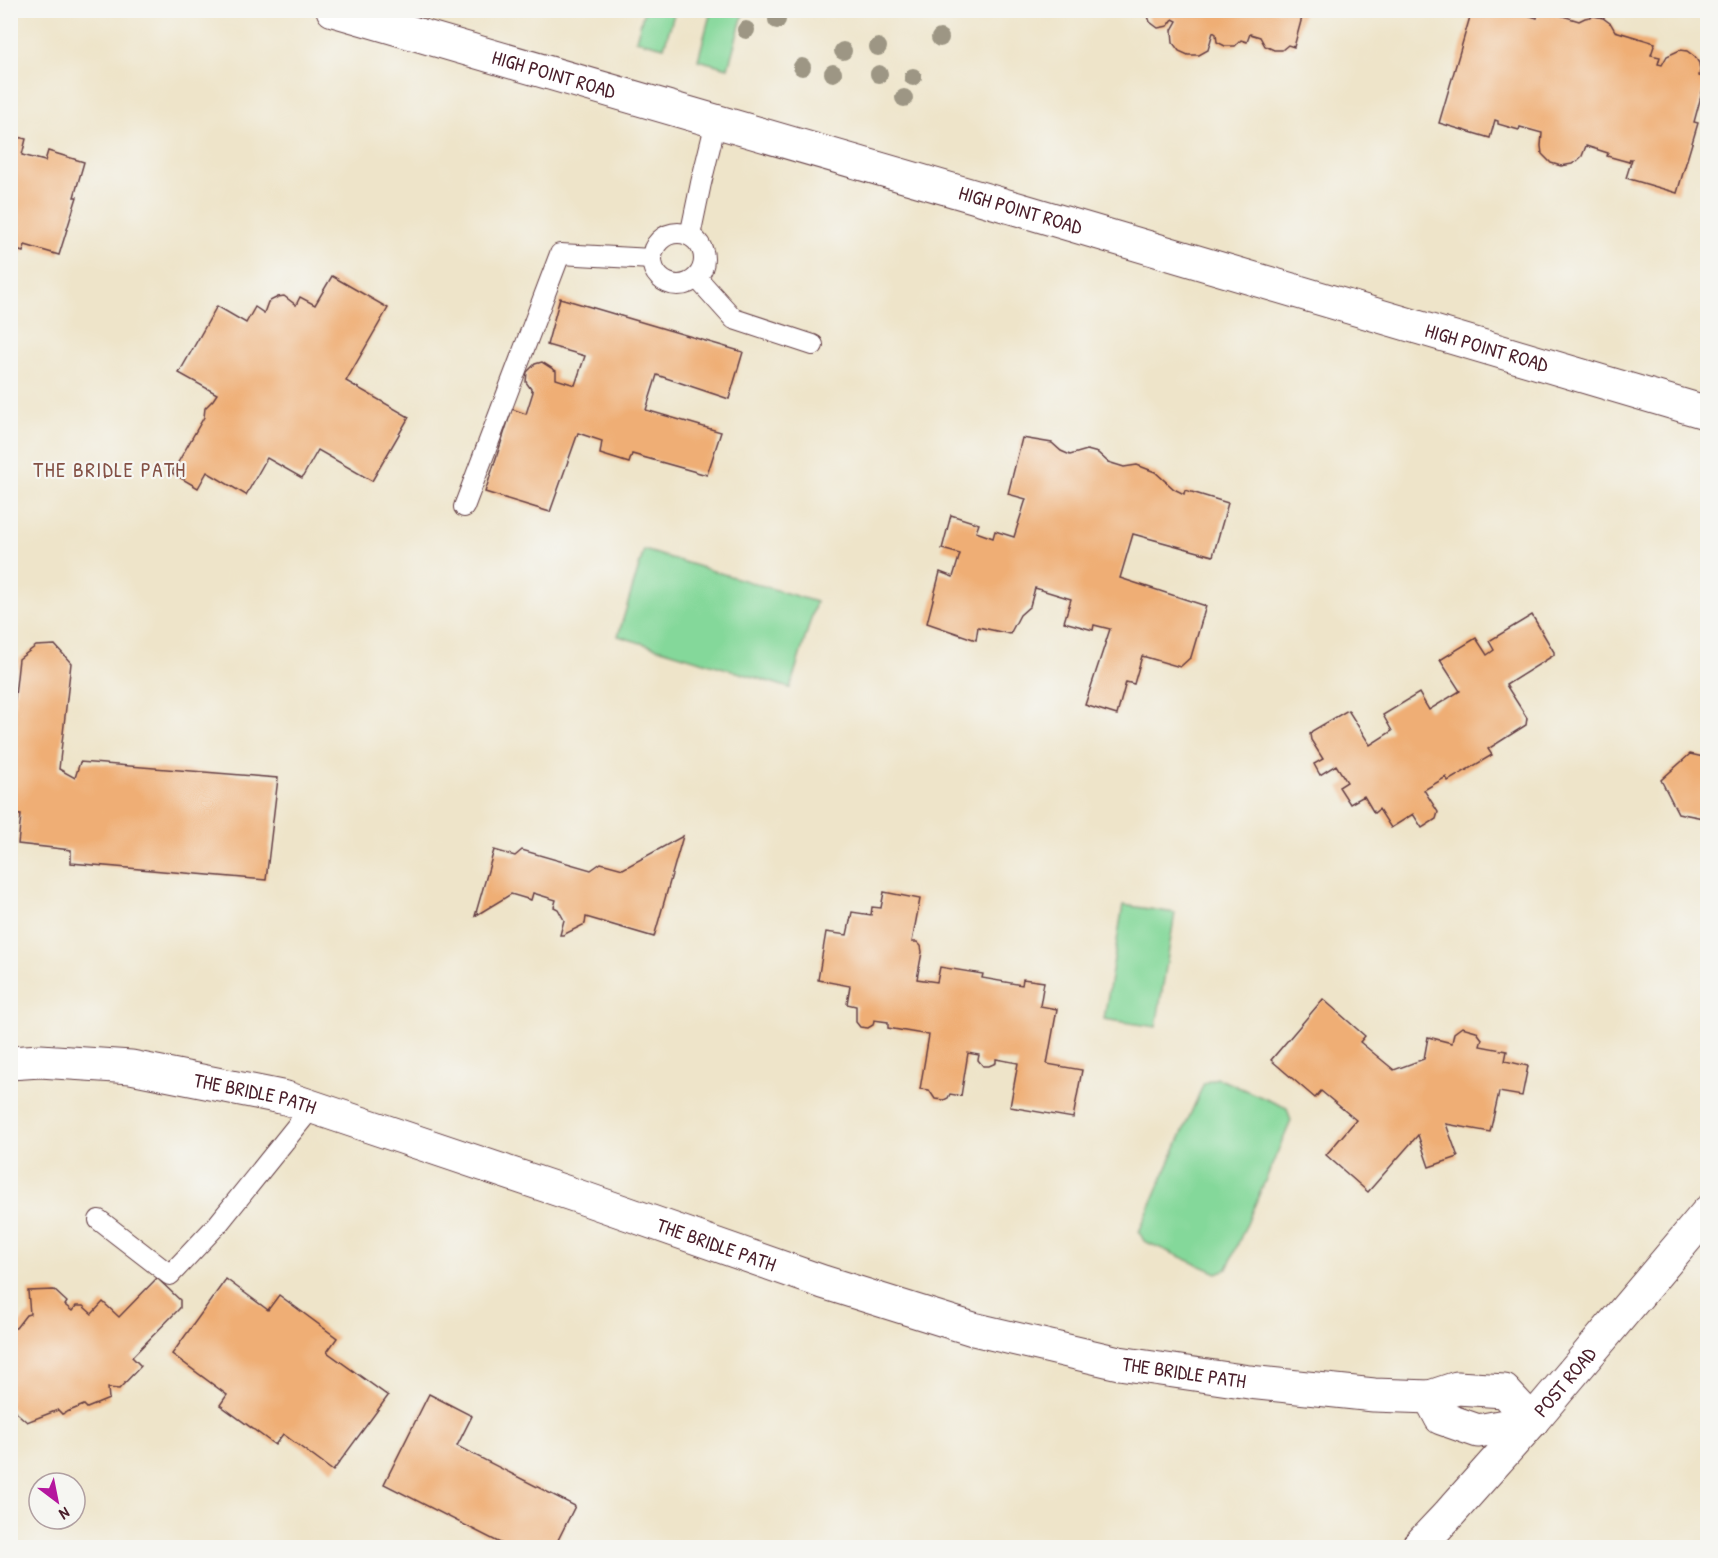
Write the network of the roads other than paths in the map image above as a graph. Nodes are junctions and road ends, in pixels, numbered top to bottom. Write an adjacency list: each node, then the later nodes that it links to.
1 (333, 10): 2 (street, HIGH POINT ROAD)
2 (716, 122): 3 (lane); 7 (street, HIGH POINT ROAD)
3 (690, 236): 4 (lane); 5 (lane)
4 (652, 259): 5 (lane); 8 (lane)
5 (697, 278): 6 (lane)
6 (813, 345)
7 (1707, 413)
8 (464, 507)
9 (10, 1063): 10 (street, THE BRIDLE PATH)
10 (312, 1107): 12 (lane); 13 (street, THE BRIDLE PATH)
11 (1707, 1212): 13 (street, POST ROAD)
12 (99, 1220)
13 (1532, 1421): 14 (street, POST ROAD)
14 (1417, 1548)

